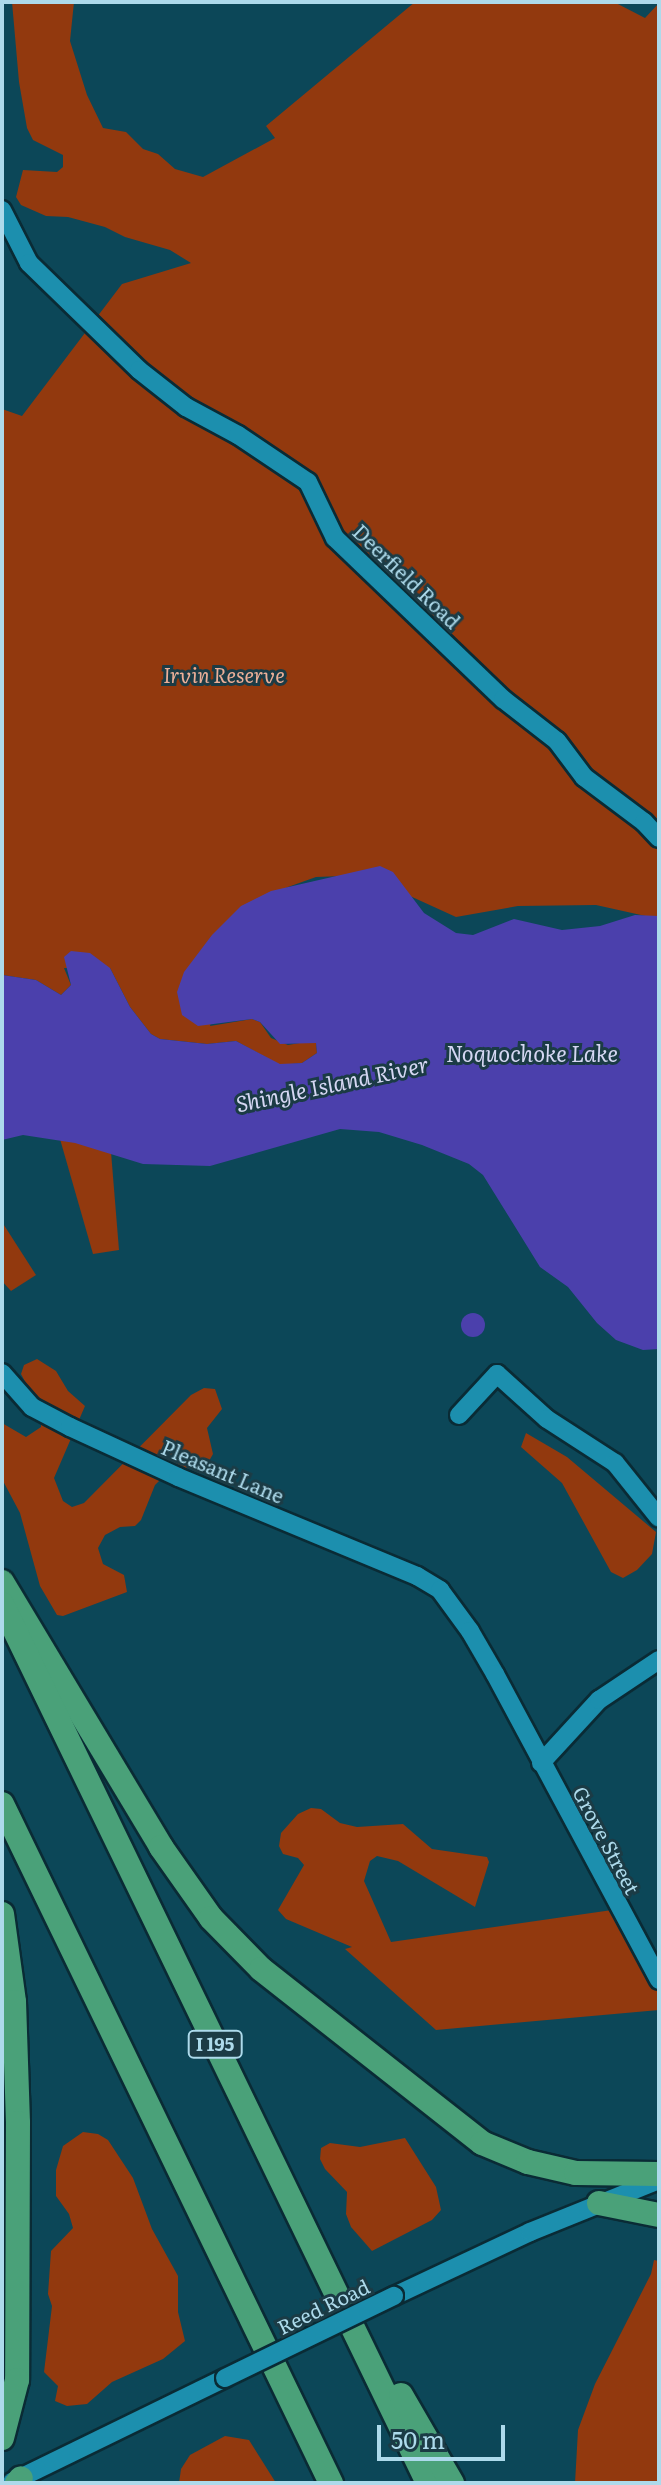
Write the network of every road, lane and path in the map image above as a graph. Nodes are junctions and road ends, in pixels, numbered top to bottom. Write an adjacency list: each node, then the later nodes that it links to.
1 (2, 210): 2 (street, Deerfield Road)
2 (659, 838)
3 (2, 1373): 7 (street, Pleasant Lane)
4 (459, 1415): 5 (street)
5 (659, 1518)
6 (2, 1582): 14 (highway)
7 (440, 1590): 10 (street, Grove Street)
8 (2, 1604): 18 (highway, I 195)
9 (659, 1660): 10 (street)
10 (541, 1763): 13 (street, Grove Street)
11 (2, 1804): 20 (highway)
12 (2, 1914): 19 (highway)
13 (656, 1967)
14 (659, 2174)
15 (659, 2180): 16 (street, Reed Road)
16 (599, 2203): 17 (highway); 21 (street, Reed Road, bridge)
17 (659, 2215)
18 (339, 2297): 24 (highway, I 195); 25 (highway)
19 (2, 2438)
20 (310, 2441): 22 (highway); 23 (highway)
21 (16, 2481)
22 (321, 2483)
23 (331, 2483)
24 (428, 2483)
25 (452, 2483)

